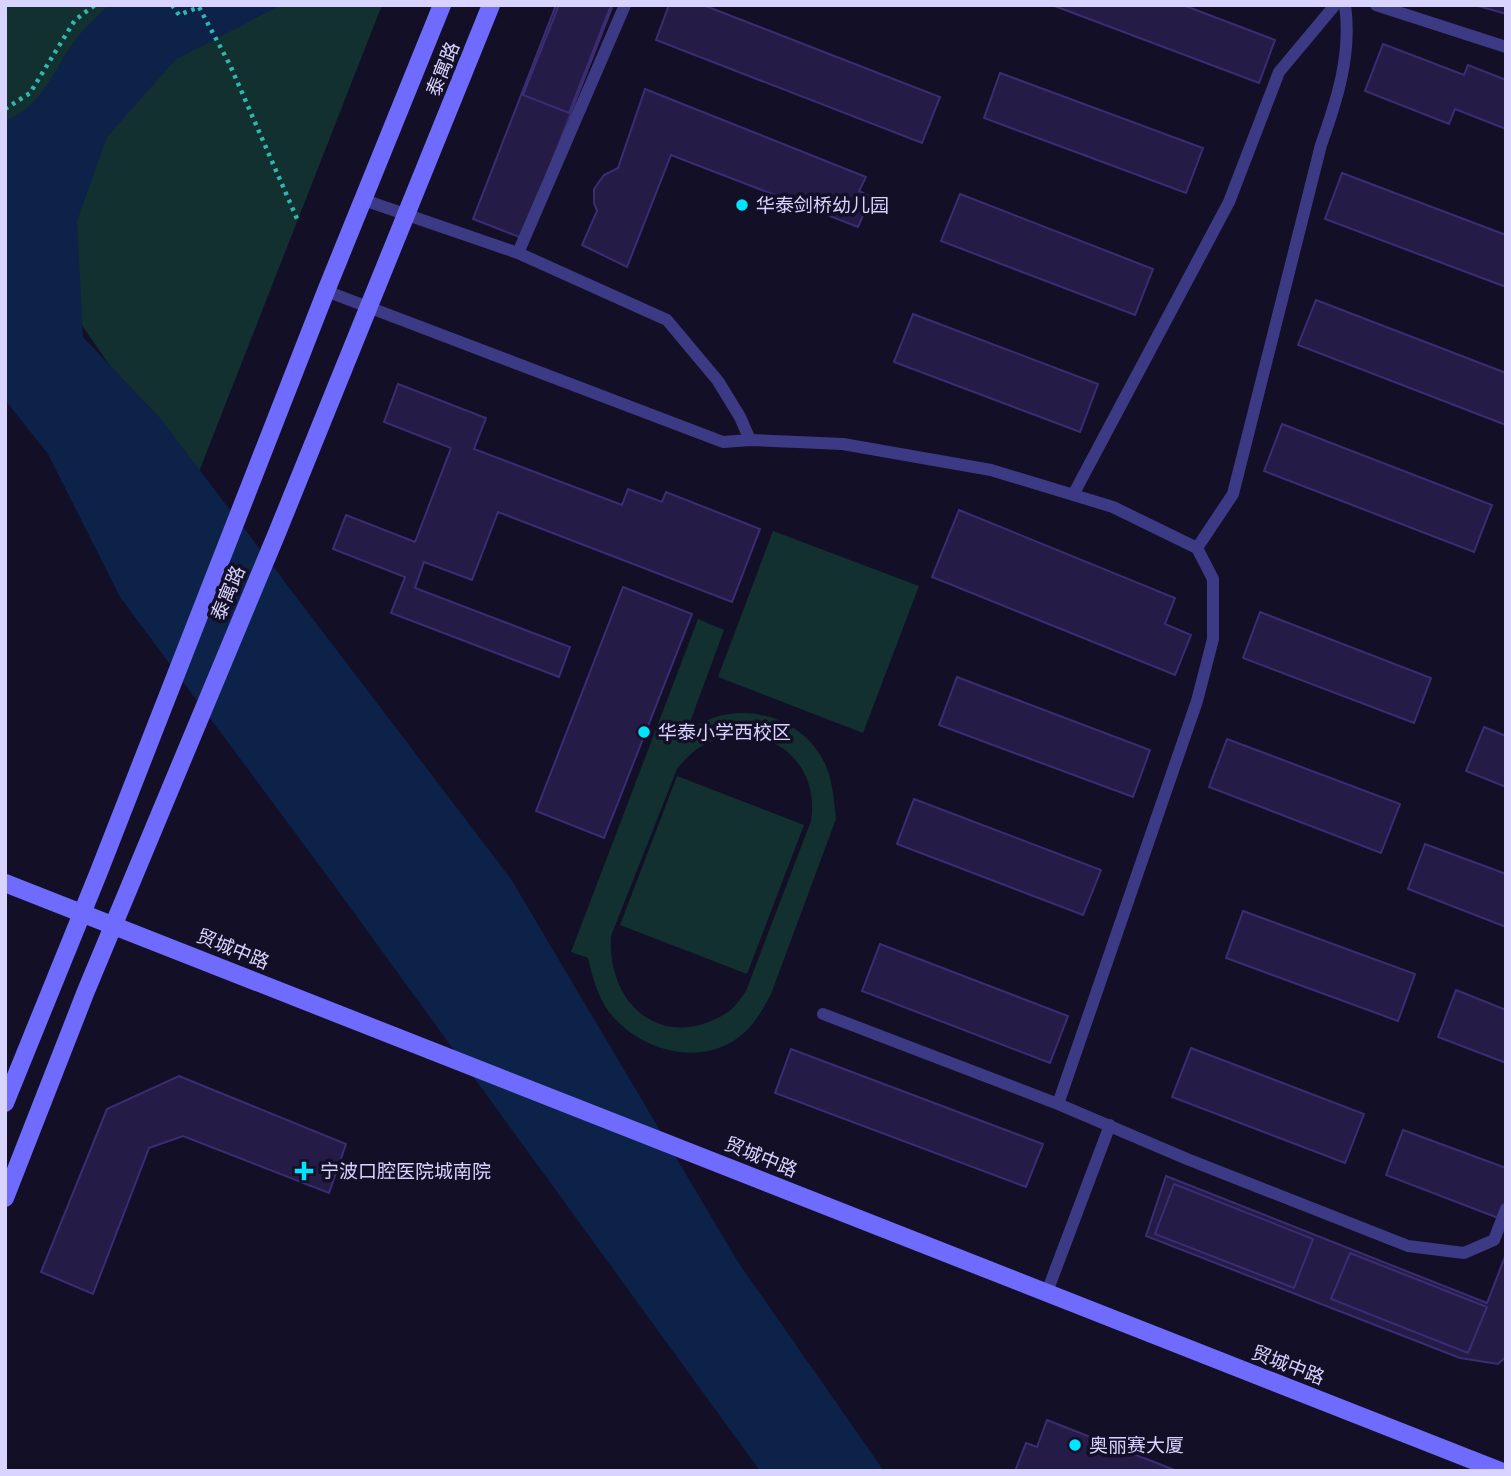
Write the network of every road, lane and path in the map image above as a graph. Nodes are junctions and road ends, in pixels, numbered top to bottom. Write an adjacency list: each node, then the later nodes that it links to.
1 (94, 5): 10 (path)
2 (172, 5): 13 (path)
3 (442, 5): 11 (main road, 泰寓路)
4 (491, 5): 12 (main road, 泰寓路)
5 (625, 5): 14 (lane)
6 (1335, 5): 18 (lane)
7 (1345, 5): 19 (lane)
8 (1376, 5): 9 (lane)
9 (1506, 47)
10 (5, 109)
11 (364, 200): 12 (lane); 15 (main road, 泰寓路)
12 (406, 214): 14 (lane); 16 (main road, 泰寓路)
13 (298, 221)
14 (519, 253): 17 (lane)
15 (326, 292): 16 (lane); 21 (main road, 泰寓路)
16 (367, 307): 17 (lane); 22 (main road, 泰寓路)
17 (750, 440): 18 (lane)
18 (1073, 495): 19 (lane)
19 (1198, 548): 25 (lane)
20 (5, 883): 21 (main road, 贸城中路)
21 (83, 912): 22 (main road, 贸城中路); 24 (main road, 泰寓路)
22 (114, 925): 27 (main road, 泰寓路); 29 (main road, 贸城中路)
23 (823, 1014): 25 (lane)
24 (5, 1103)
25 (1058, 1104): 26 (lane)
26 (1110, 1125): 28 (lane); 29 (lane)
27 (5, 1198)
28 (1506, 1209)
29 (1047, 1292): 30 (main road, 贸城中路)
30 (1500, 1471)

